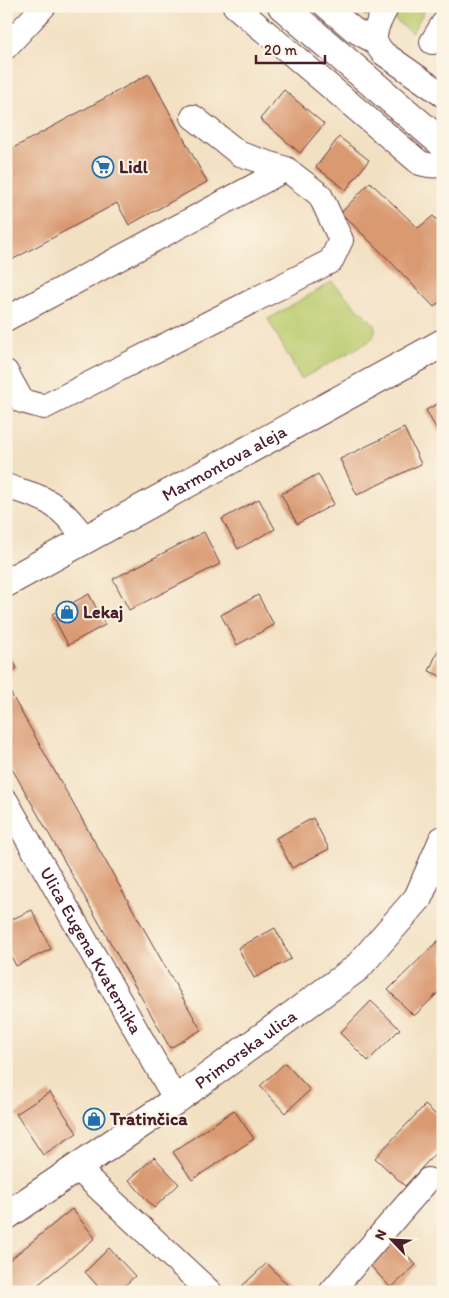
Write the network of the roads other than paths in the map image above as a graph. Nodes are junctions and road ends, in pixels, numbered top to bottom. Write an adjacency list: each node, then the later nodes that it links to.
1 (44, 6): 7 (street)
2 (235, 6): 11 (street)
3 (282, 6): 10 (main road)
4 (326, 6): 6 (street)
5 (387, 6): 6 (street)
6 (374, 41): 8 (street)
7 (6, 47)
8 (443, 95)
9 (193, 117): 12 (street)
10 (439, 133)
11 (434, 165): 13 (street)
12 (286, 169): 14 (street); 16 (street)
13 (443, 182)
14 (6, 319)
15 (443, 343): 18 (main road, Marmontova aleja)
16 (6, 372)
17 (6, 486): 18 (street)
18 (86, 540): 19 (main road, Marmontova aleja)
19 (6, 583)
20 (6, 802): 22 (street, Ulica Eugena Kvaternika)
21 (443, 840): 22 (main road, Primorska ulica)
22 (176, 1100): 23 (main road, Primorska ulica)
23 (76, 1167): 25 (main road, Primorska ulica); 26 (street)
24 (428, 1180): 27 (street)
25 (6, 1216)
26 (210, 1292)
27 (331, 1292)

